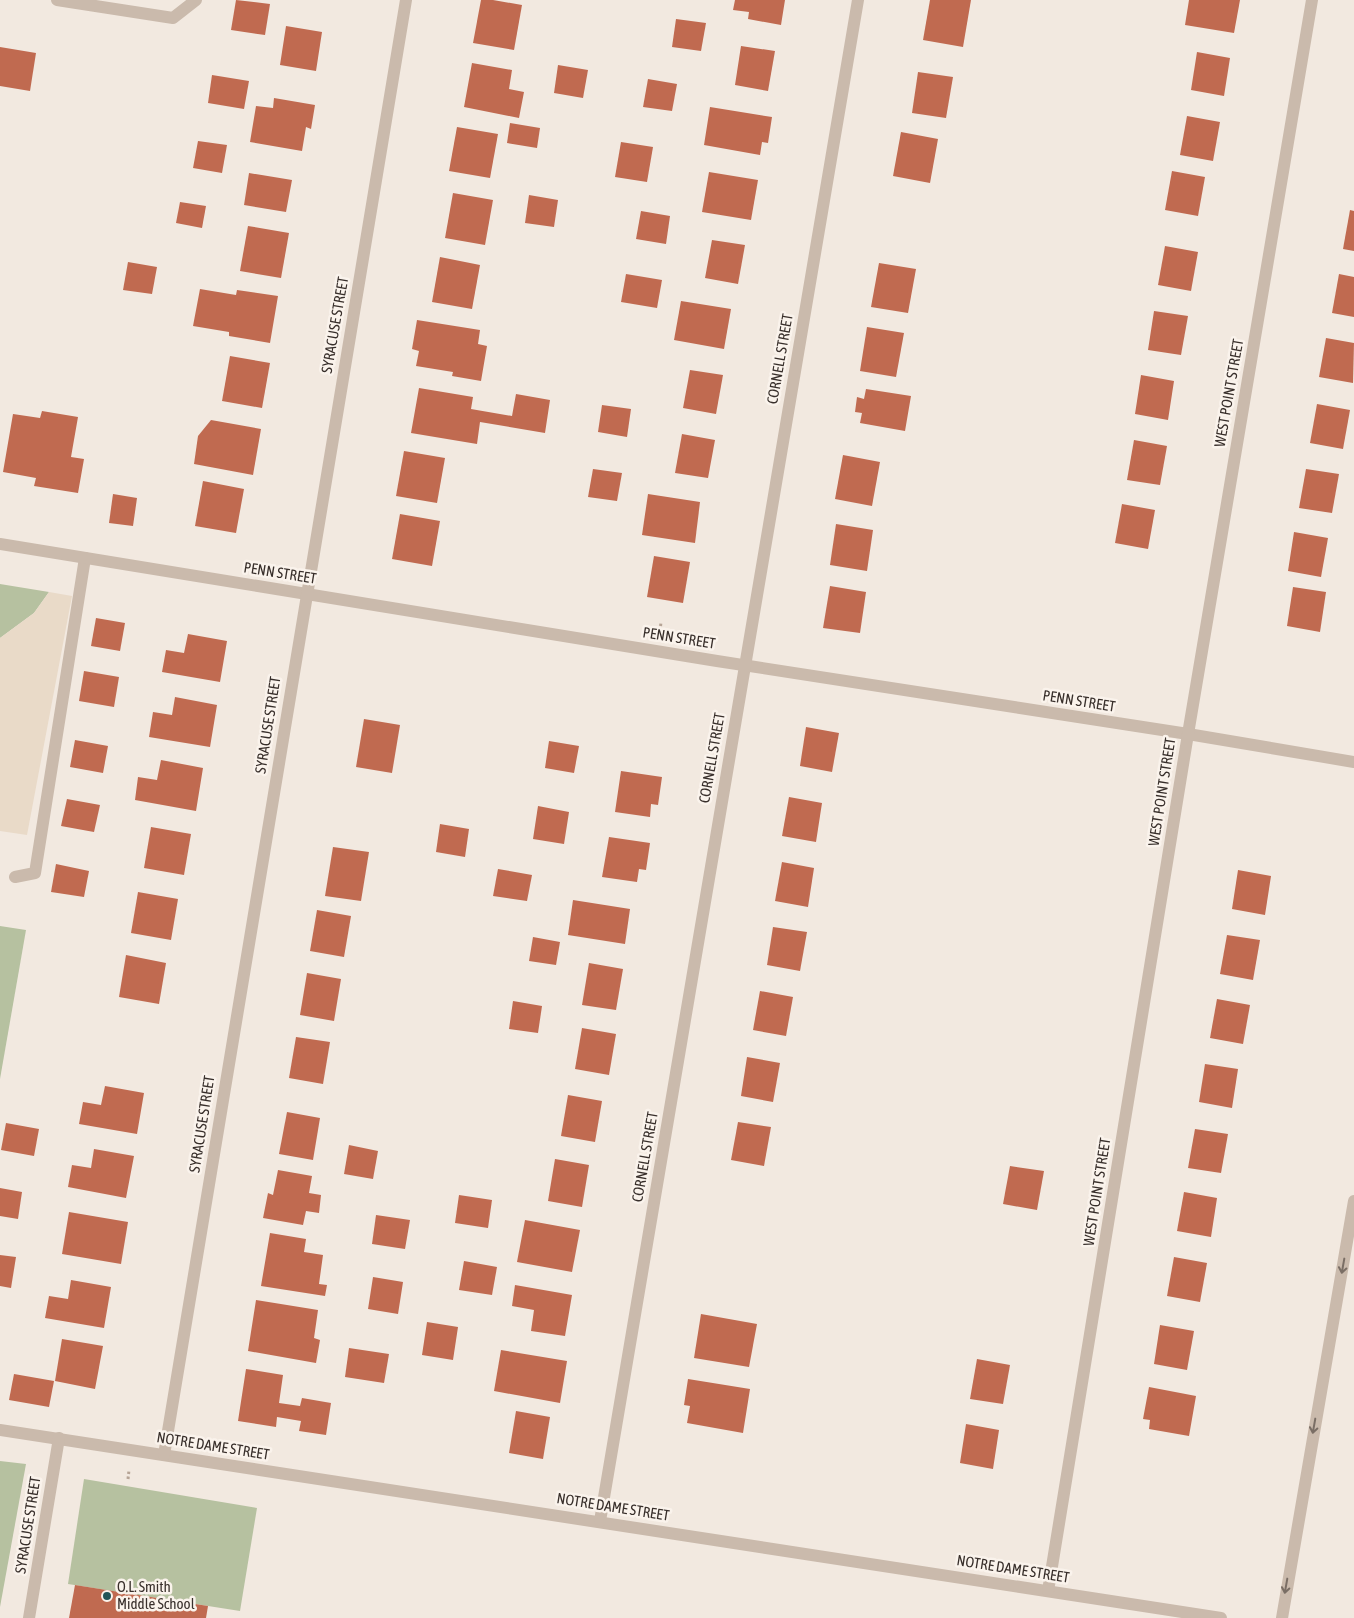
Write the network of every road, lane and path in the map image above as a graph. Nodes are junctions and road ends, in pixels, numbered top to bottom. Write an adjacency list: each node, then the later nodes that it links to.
1 (56, 0): 2 (street)
2 (196, 0)
3 (406, 0): 8 (street, SYRACUSE STREET)
4 (858, 0): 11 (street, CORNELL STREET)
5 (1312, 0): 12 (street, WEST POINT STREET)
6 (0, 544): 7 (street, PENN STREET)
7 (85, 558): 8 (street, PENN STREET); 14 (street)
8 (307, 593): 11 (street, PENN STREET); 18 (street, SYRACUSE STREET)
9 (661, 622): 10 (path)
10 (660, 631)
11 (744, 665): 12 (street, PENN STREET); 21 (street, CORNELL STREET)
12 (1188, 734): 13 (street, PENN STREET); 22 (street, WEST POINT STREET)
13 (1354, 762)
14 (15, 877)
15 (1354, 1201): 25 (street, one-way to 25)
16 (0, 1430): 17 (street, NOTRE DAME STREET)
17 (59, 1438): 18 (street, NOTRE DAME STREET); 23 (street, SYRACUSE STREET)
18 (164, 1455): 21 (street, NOTRE DAME STREET)
19 (129, 1470): 20 (path)
20 (128, 1478)
21 (600, 1522): 22 (street, NOTRE DAME STREET)
22 (1048, 1591): 24 (street, NOTRE DAME STREET)
23 (29, 1618)
24 (1221, 1618)
25 (1282, 1618)

